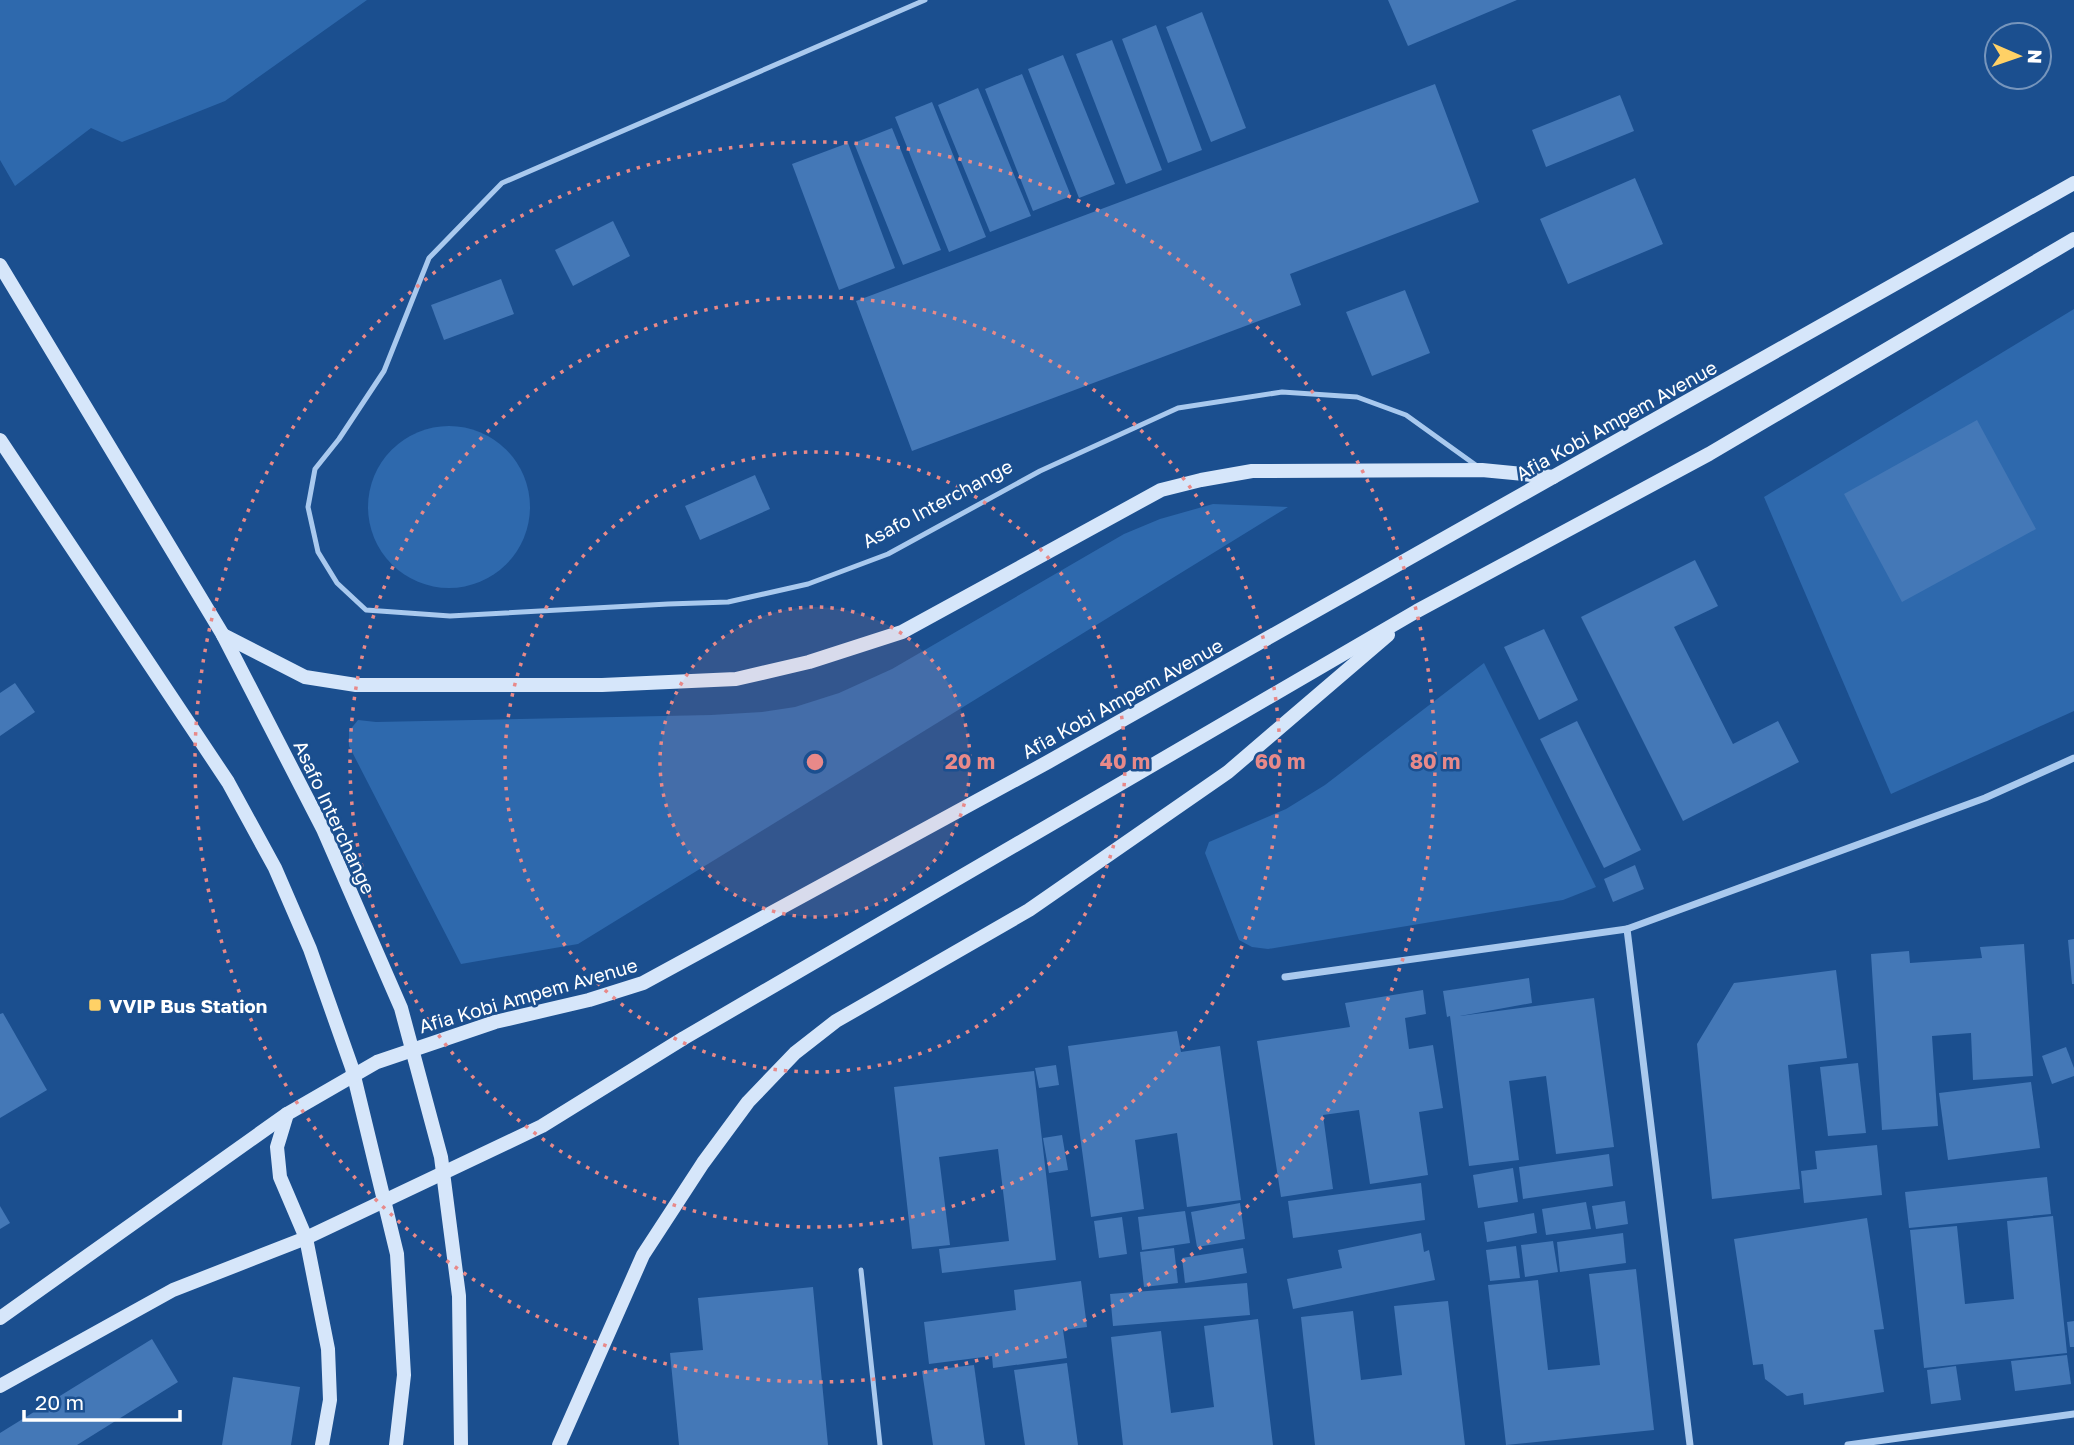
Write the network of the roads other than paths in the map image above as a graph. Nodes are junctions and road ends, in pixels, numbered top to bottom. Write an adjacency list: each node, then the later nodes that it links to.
1 (925, 0): 6 (lane, Asafo Interchange)
2 (2074, 183): 7 (main road, Afia Kobi Ampem Avenue)
3 (2074, 239): 8 (main road)
4 (0, 265): 9 (main road, Asafo Interchange)
5 (0, 440): 20 (main road)
6 (1482, 470): 7 (main road); 9 (main road)
7 (1553, 477): 13 (main road, Afia Kobi Ampem Avenue)
8 (1417, 611): 14 (main road); 22 (main road)
9 (223, 635): 21 (main road, Asafo Interchange)
10 (2074, 758): 11 (street)
11 (1627, 929): 12 (street); 24 (street)
12 (1284, 977)
13 (287, 1114): 14 (main road); 16 (main road, Afia Kobi Ampem Avenue)
14 (306, 1238): 17 (main road); 19 (main road)
15 (861, 1270): 23 (lane)
16 (0, 1318)
17 (0, 1386)
18 (2074, 1414): 25 (street)
19 (322, 1445)
20 (396, 1445)
21 (461, 1445)
22 (559, 1445)
23 (880, 1445)
24 (1690, 1445)
25 (1848, 1445)

